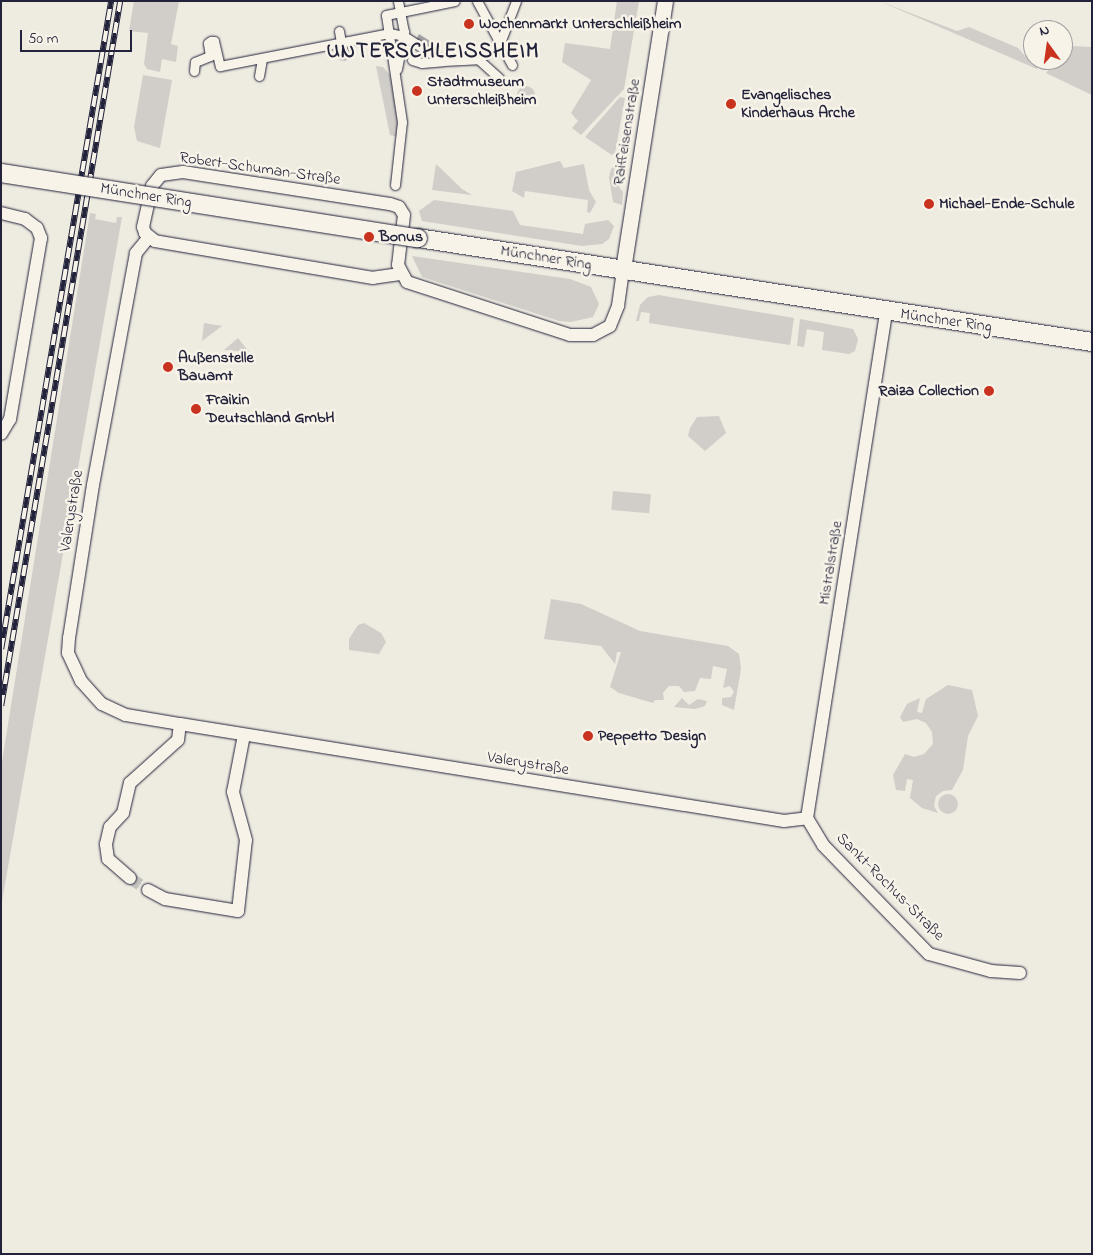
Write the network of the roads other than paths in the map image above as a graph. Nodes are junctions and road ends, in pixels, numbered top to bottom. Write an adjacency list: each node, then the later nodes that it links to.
1 (398, 1): 6 (street)
2 (455, 1): 6 (street)
3 (477, 1): 11 (street)
4 (516, 1): 11 (street)
5 (666, 1): 26 (street, Raiffeisenstraße)
6 (400, 12): 8 (street); 9 (street)
7 (339, 32): 10 (street)
8 (389, 33): 9 (street); 10 (street); 19 (street)
9 (404, 36): 13 (street); 16 (street)
10 (341, 43): 12 (street); 14 (street)
11 (500, 43): 15 (street); 17 (street)
12 (343, 54)
13 (406, 58): 16 (street); 19 (street)
14 (262, 59): 18 (street); 20 (street)
15 (478, 59): 16 (street); 21 (street)
16 (443, 61)
17 (512, 65)
18 (194, 71)
19 (396, 72): 23 (street)
20 (259, 76)
21 (499, 78)
22 (1, 173): 26 (main road, Münchner Ring, bridge)
23 (395, 185)
24 (1, 213): 30 (street)
25 (149, 237): 27 (street); 27 (street, Robert-Schuman-Straße); 31 (street, Valerystraße)
26 (623, 269): 27 (street); 28 (main road, Münchner Ring)
27 (400, 274)
28 (886, 313): 29 (main road, Münchner Ring); 33 (street, Mistralstraße)
29 (1092, 342)
30 (1, 434)
31 (180, 724): 32 (street, Valerystraße); 34 (street)
32 (244, 734): 33 (street, Valerystraße); 35 (street)
33 (808, 818): 36 (street, Sankt-Rochus-Straße)
34 (130, 878)
35 (148, 890)
36 (1020, 973)

